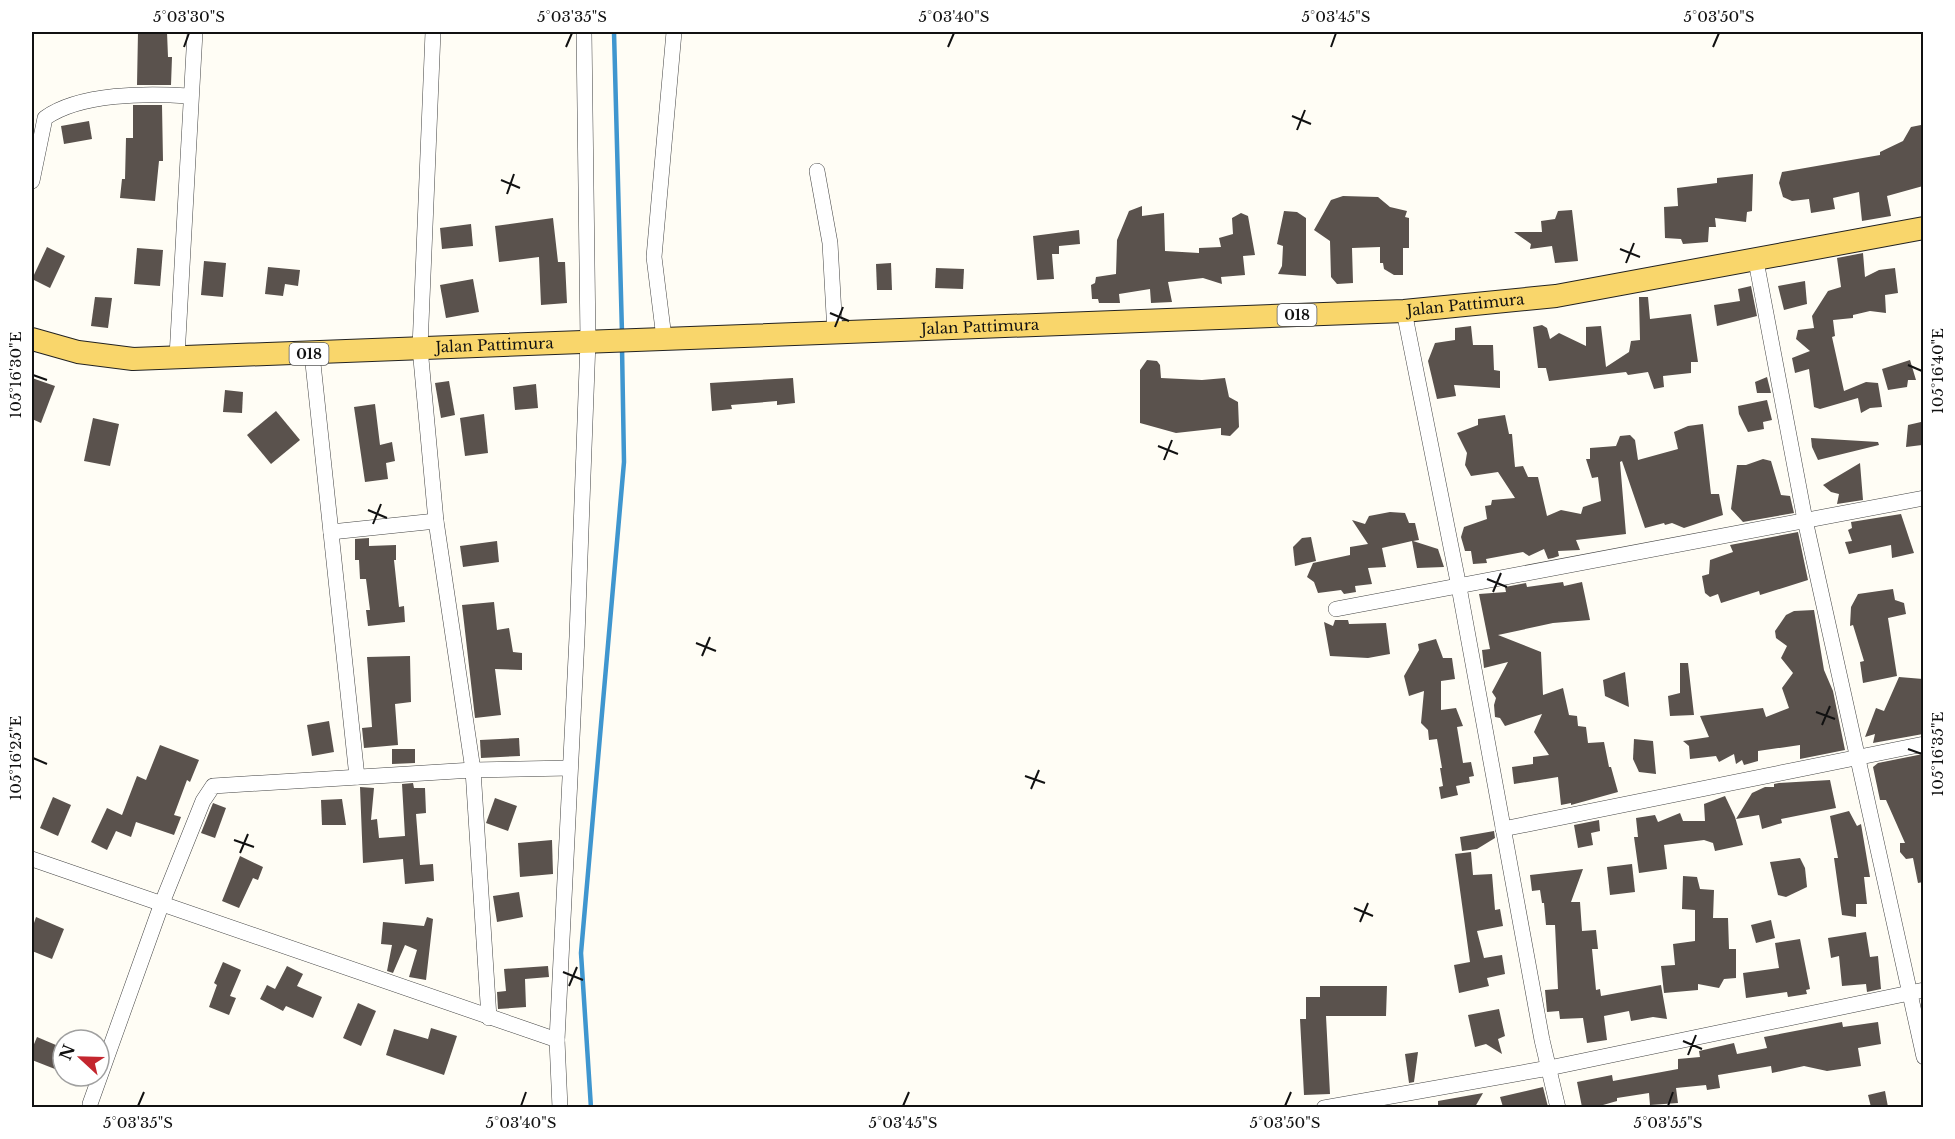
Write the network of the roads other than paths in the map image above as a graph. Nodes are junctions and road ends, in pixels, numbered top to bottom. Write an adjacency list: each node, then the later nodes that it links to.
1 (195, 32): 5 (street)
2 (433, 32): 15 (street)
3 (585, 32): 14 (street)
4 (674, 32): 12 (street)
5 (189, 96): 7 (street); 17 (street)
6 (817, 171): 11 (street)
7 (32, 181)
8 (1923, 228): 9 (main road, Jalan Pattimura / 018)
9 (1756, 261): 10 (main road, Jalan Pattimura / 018); 19 (street)
10 (1404, 311): 11 (main road, Jalan Pattimura / 018); 22 (street)
11 (835, 333): 12 (main road, Jalan Pattimura / 018)
12 (664, 338): 14 (main road, Jalan Pattimura)
13 (32, 339): 17 (main road, Jalan Pattimura / 018)
14 (588, 341): 15 (main road, Jalan Pattimura / 018); 26 (street)
15 (420, 348): 16 (main road, Jalan Pattimura / 018); 20 (street)
16 (312, 354): 17 (main road, Jalan Pattimura / 018); 21 (street)
17 (177, 357)
18 (1923, 498): 19 (street)
19 (1805, 520): 22 (street); 25 (street)
20 (436, 521): 21 (street); 27 (street)
21 (331, 532): 28 (street)
22 (1459, 587): 23 (street); 29 (street)
23 (1336, 609)
24 (1923, 744): 25 (street)
25 (1856, 757): 29 (street); 32 (street)
26 (569, 768): 27 (street); 34 (street)
27 (473, 770): 28 (street); 33 (street)
28 (357, 777): 31 (street)
29 (1503, 829): 36 (street)
30 (32, 859): 31 (street)
31 (162, 903): 33 (street); 37 (street)
32 (1917, 992): 35 (street); 36 (street)
33 (489, 1018): 34 (street)
34 (557, 1040): 38 (street)
35 (1923, 1057)
36 (1549, 1068): 39 (street); 40 (street)
37 (90, 1104)
38 (560, 1107)
39 (1324, 1107)
40 (1558, 1107)

